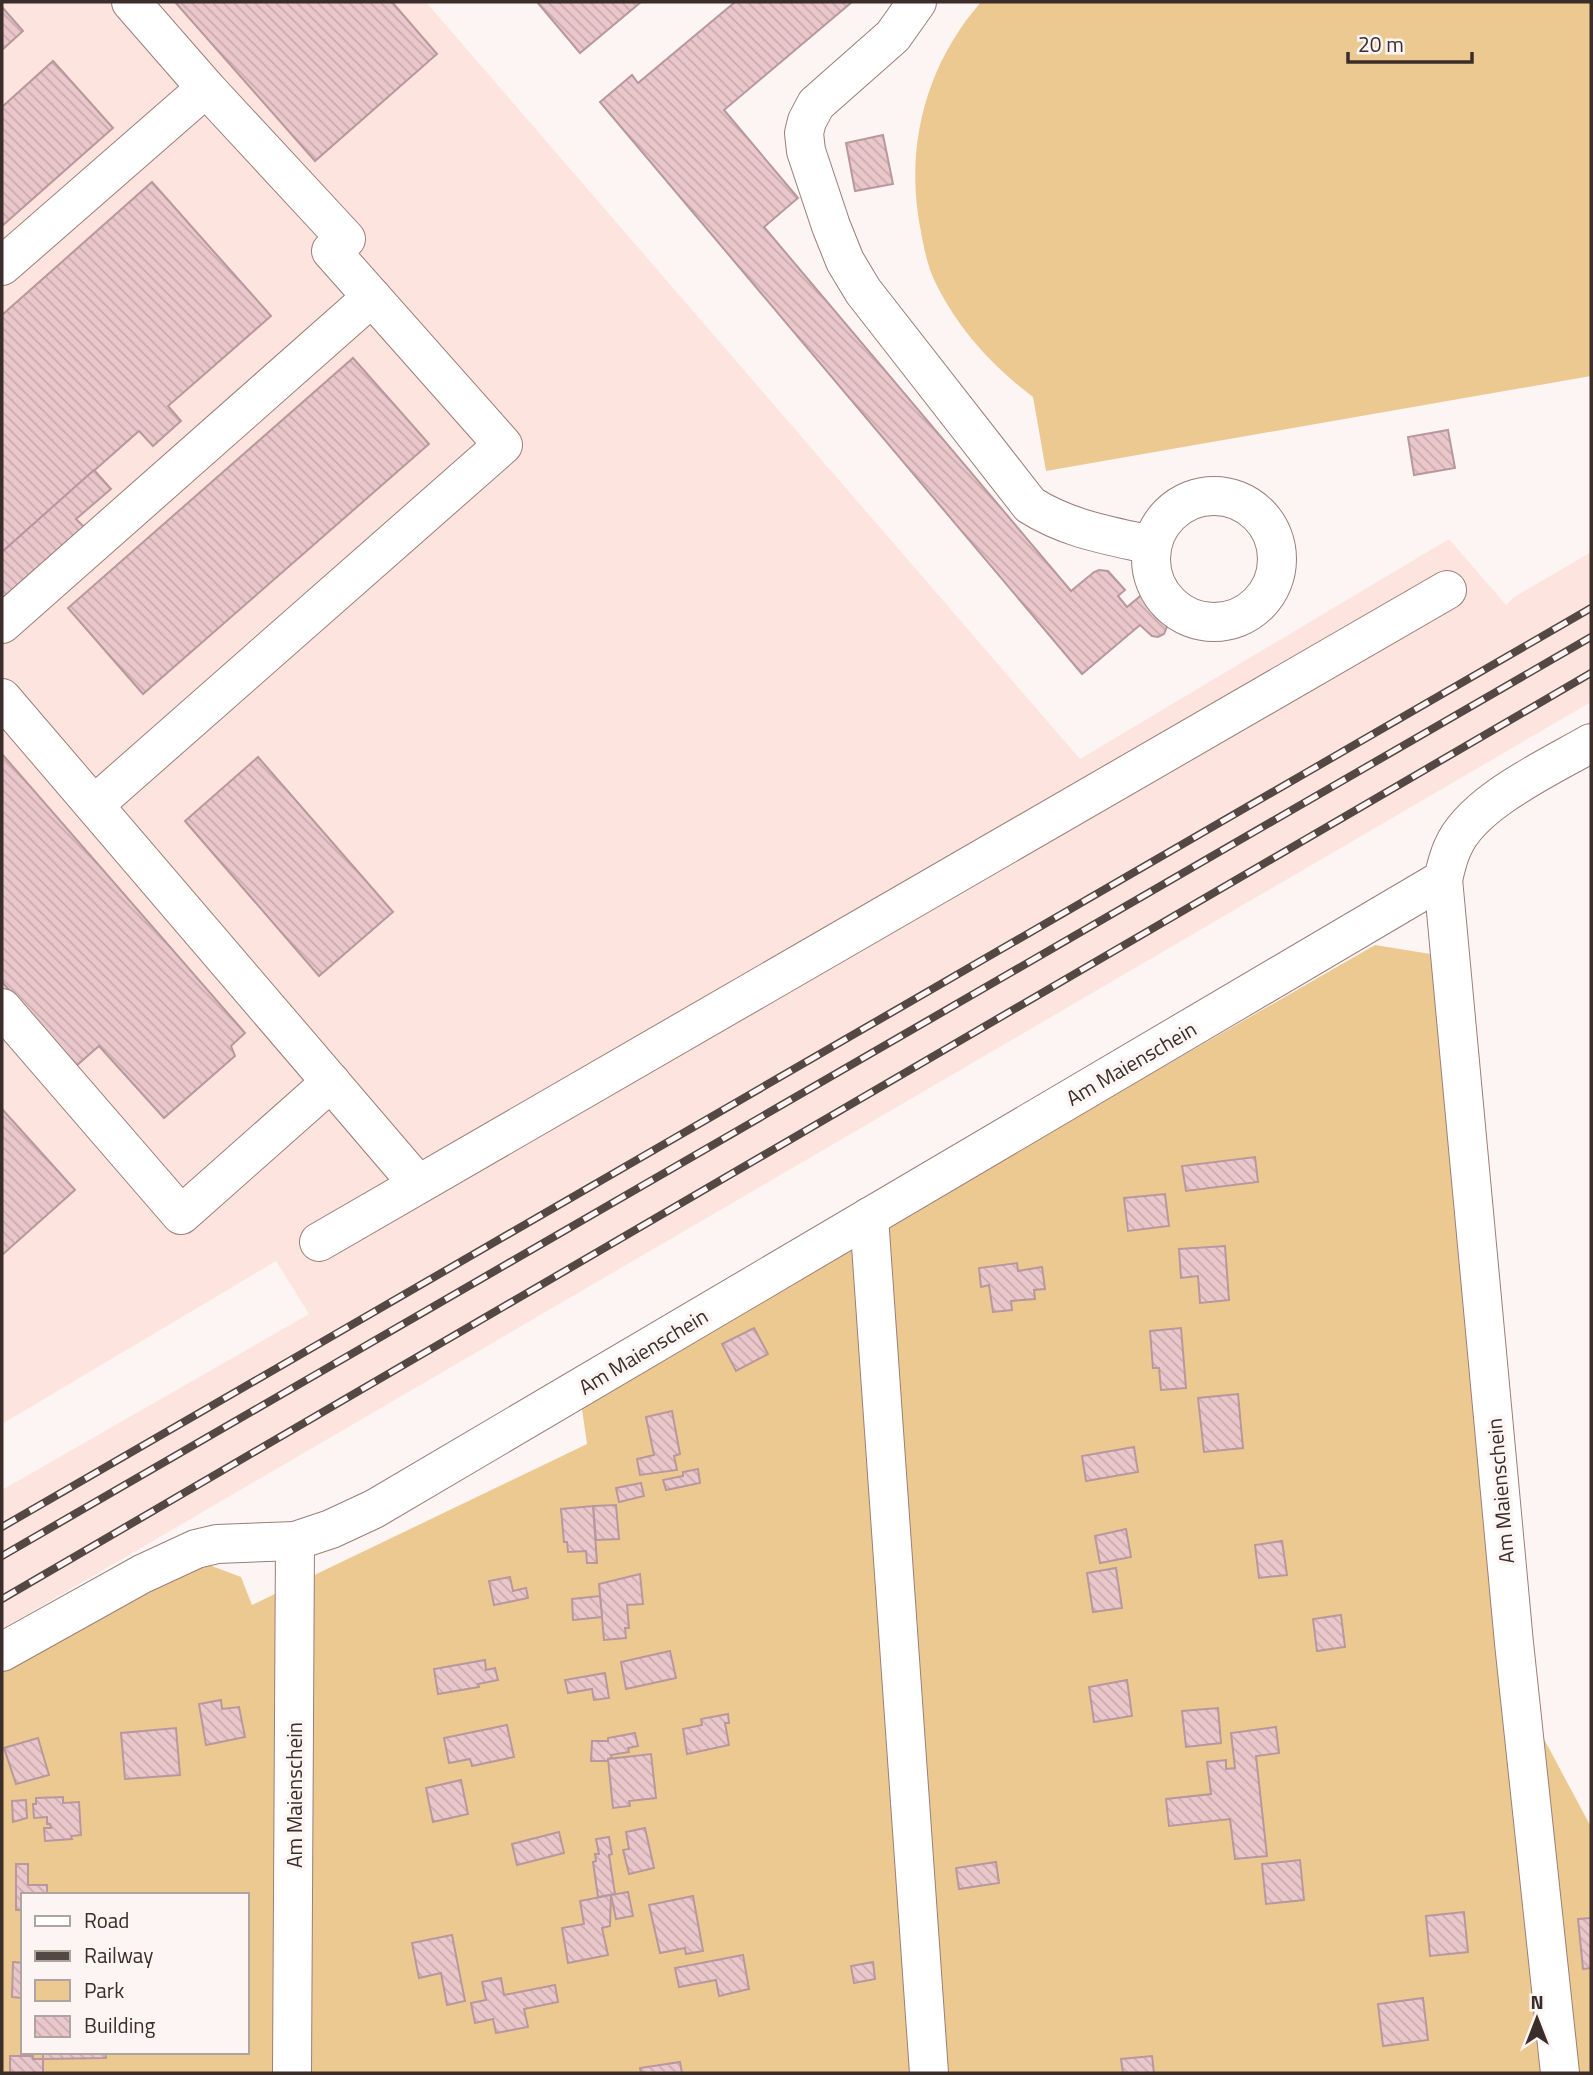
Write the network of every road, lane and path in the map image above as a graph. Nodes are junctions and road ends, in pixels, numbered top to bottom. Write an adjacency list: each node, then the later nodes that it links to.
1 (131, 2): 3 (street)
2 (916, 2): 6 (street)
3 (206, 88): 4 (street); 5 (street)
4 (2, 265)
5 (372, 297): 8 (street); 11 (street)
6 (1151, 545)
7 (1447, 590): 15 (street)
8 (2, 624)
9 (2, 698): 11 (street)
10 (1591, 743): 12 (street, Am Maienschein)
11 (94, 804): 14 (street)
12 (1443, 879): 16 (street, Am Maienschein); 22 (street, Am Maienschein)
13 (2, 1008): 14 (street)
14 (331, 1082): 15 (street)
15 (418, 1184): 17 (street)
16 (869, 1217): 18 (street, Am Maienschein); 21 (street)
17 (319, 1242)
18 (295, 1541): 19 (street); 20 (street, Am Maienschein)
19 (2, 1653)
20 (292, 2073)
21 (929, 2073)
22 (1560, 2073)

